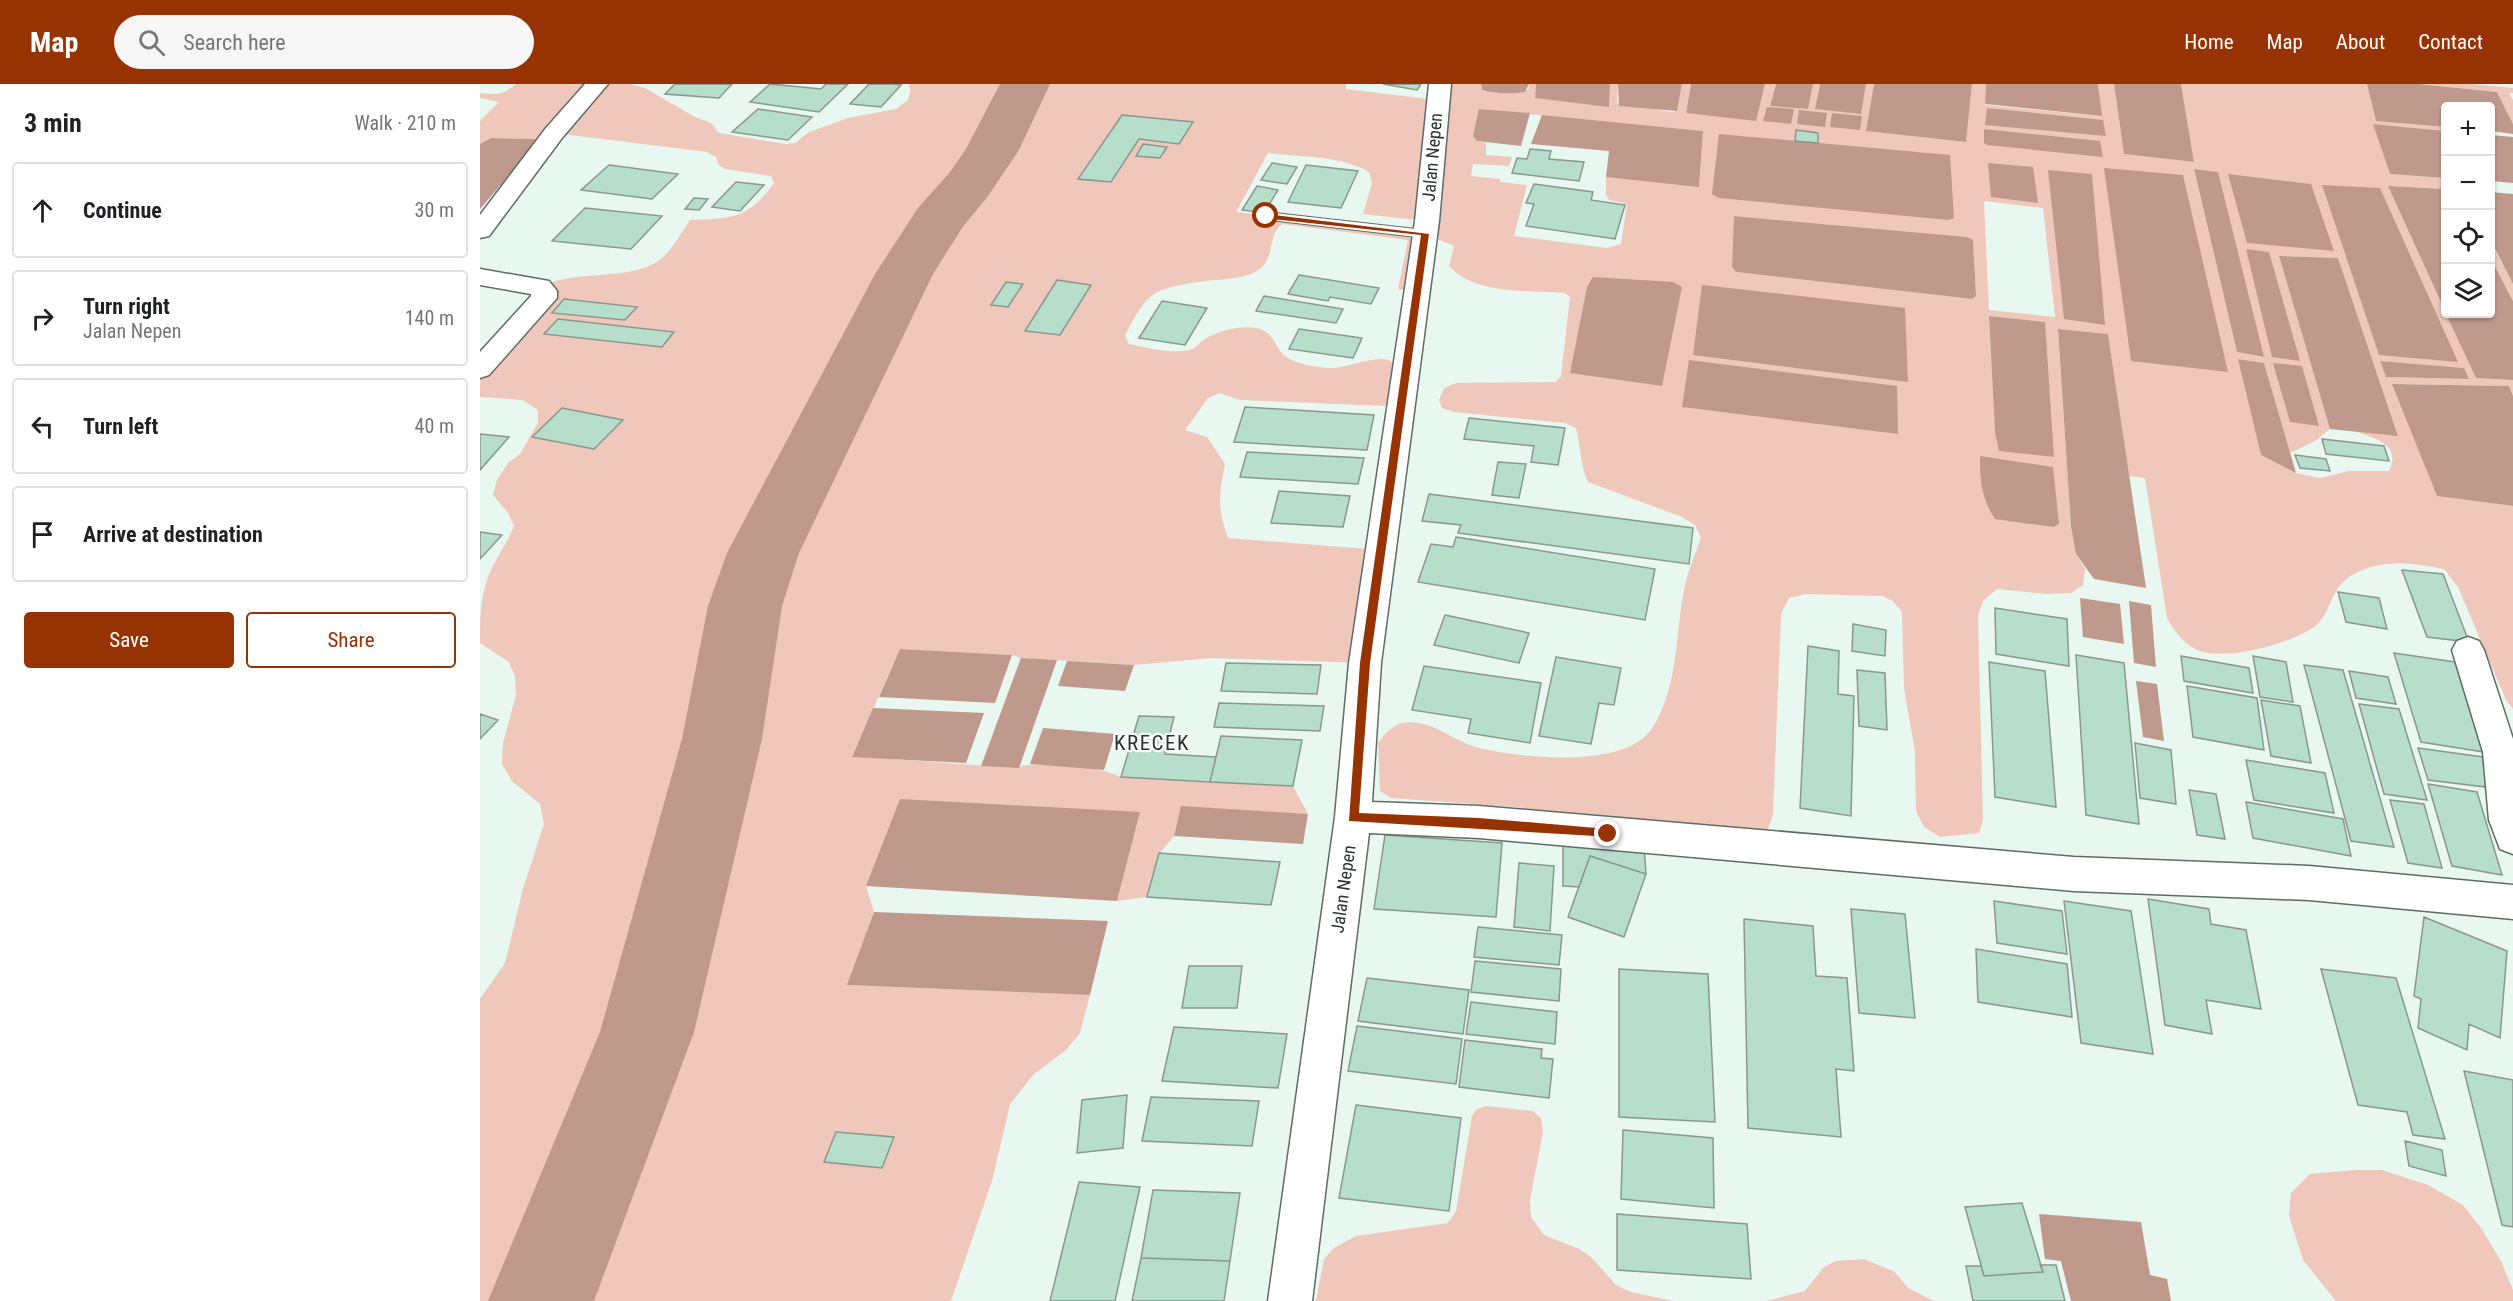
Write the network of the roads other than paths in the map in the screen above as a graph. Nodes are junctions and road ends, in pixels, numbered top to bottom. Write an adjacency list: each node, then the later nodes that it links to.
1 (597, 84): 4 (street)
2 (1440, 84): 5 (street, Jalan Nepen)
3 (1266, 216): 5 (lane)
4 (480, 231)
5 (1425, 234): 9 (street, Jalan Nepen)
6 (480, 277): 7 (street)
7 (480, 369)
8 (2468, 650): 10 (street)
9 (1353, 818): 11 (street); 12 (street, Jalan Nepen)
10 (2513, 838)
11 (2513, 902)
12 (1290, 1301)

